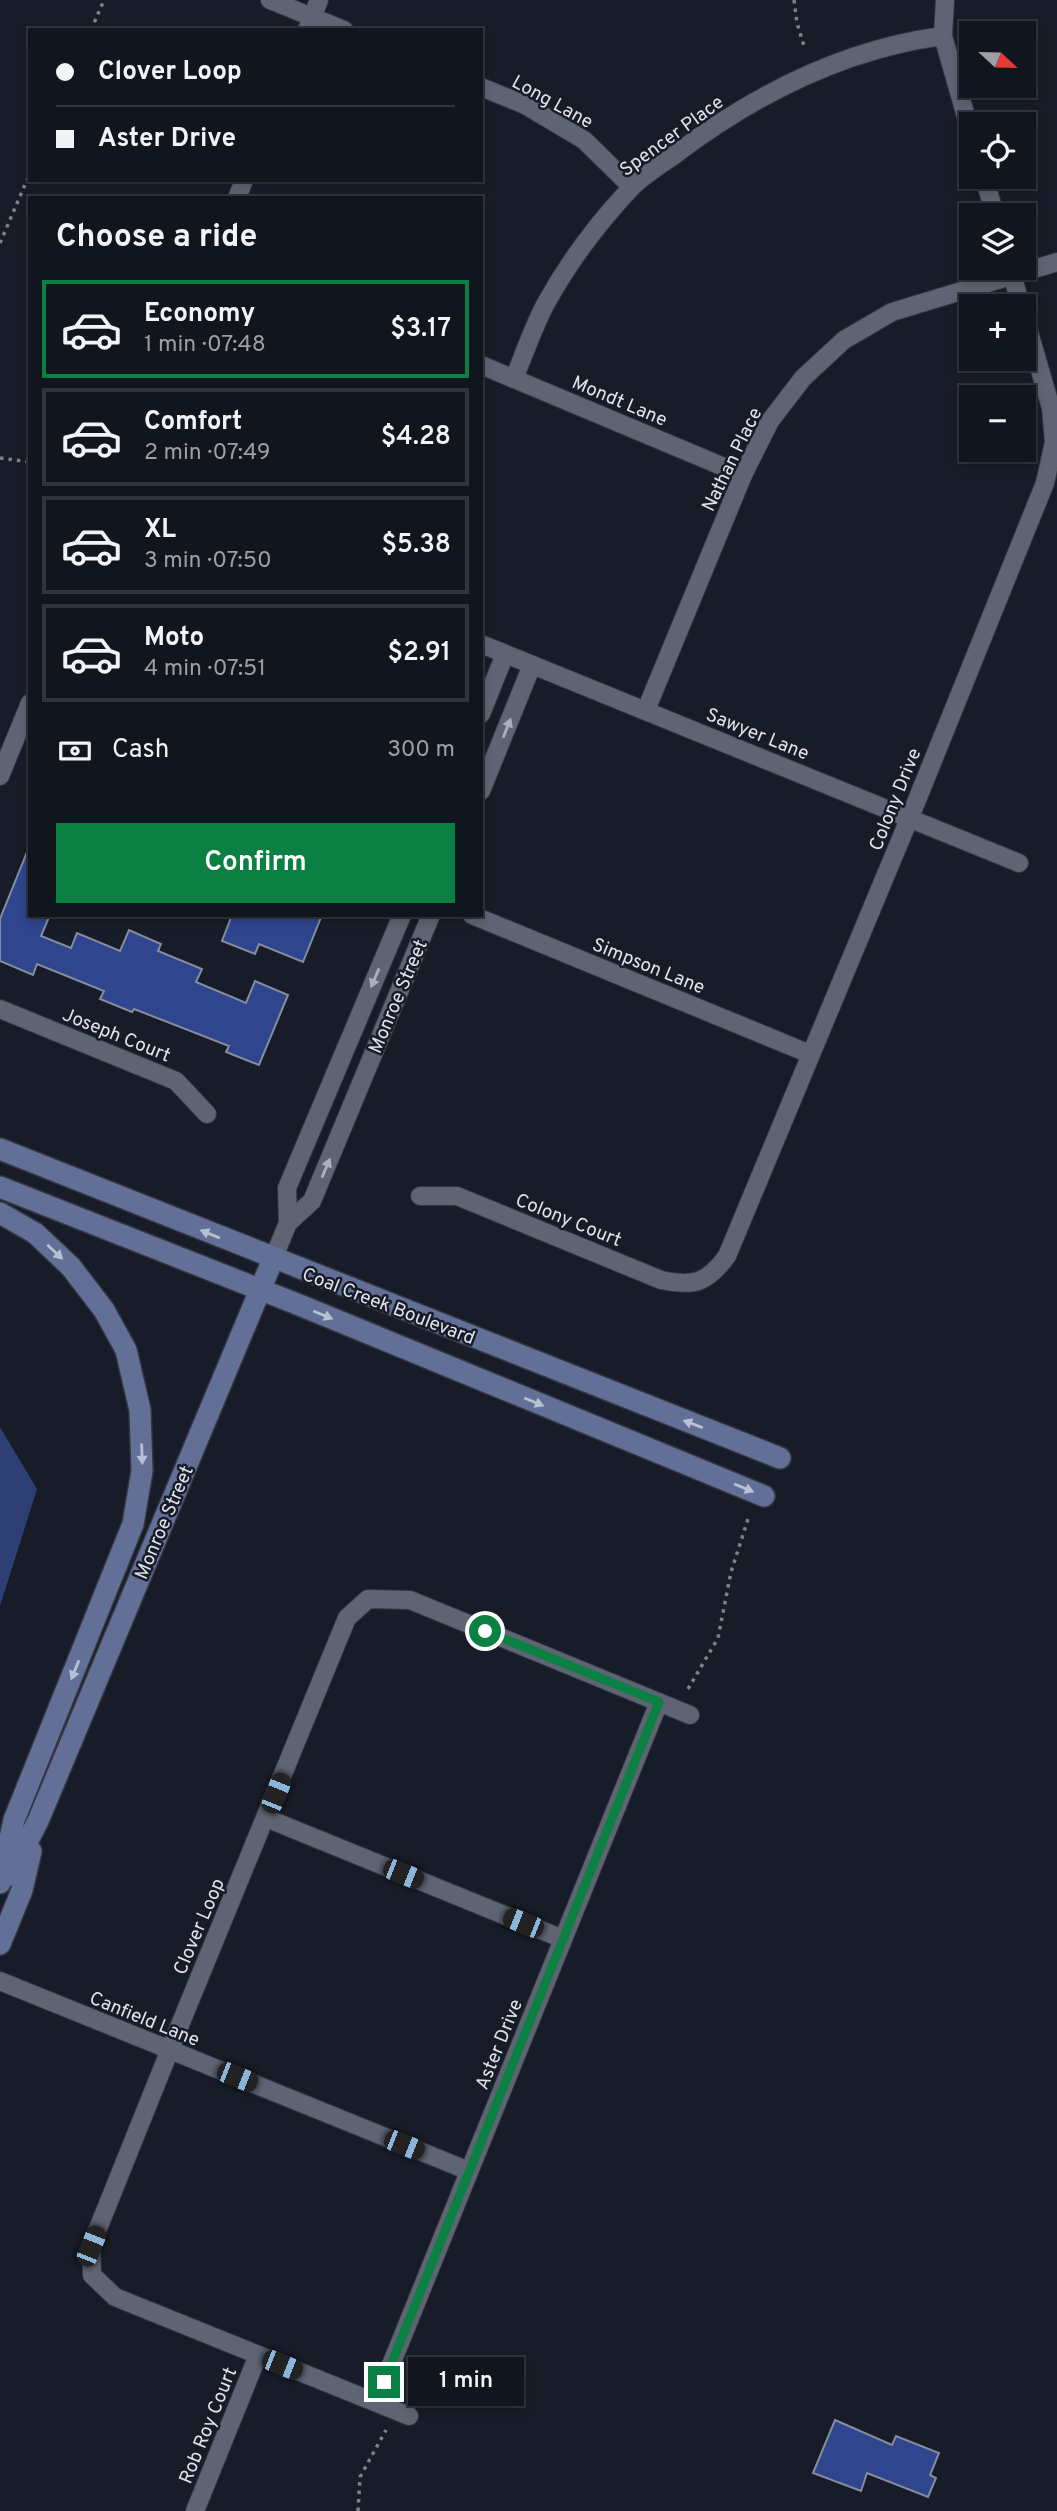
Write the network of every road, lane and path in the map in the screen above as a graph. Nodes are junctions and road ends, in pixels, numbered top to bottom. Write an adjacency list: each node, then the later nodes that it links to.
1 (104, 0): 6 (path)
2 (270, 0): 5 (street)
3 (794, 0): 9 (path)
4 (945, 0): 8 (street)
5 (312, 16): 7 (street)
6 (92, 28)
7 (339, 28)
8 (943, 36): 11 (street); 13 (street, Spencer Place)
9 (804, 46)
10 (483, 88): 13 (street, Long Lane)
11 (965, 112)
12 (28, 178): 14 (path)
13 (632, 187): 20 (street, Spencer Place)
14 (0, 243)
15 (1057, 262): 16 (street, Nathan Place)
16 (1036, 266)
17 (985, 280): 23 (street, Nathan Place)
18 (1036, 356): 33 (street, Colony Drive)
19 (483, 366): 20 (street, Mondt Lane)
20 (514, 379): 23 (street, Mondt Lane)
21 (0, 458): 22 (path)
22 (28, 462)
23 (743, 475): 28 (street, Nathan Place)
24 (483, 645): 25 (street, Sawyer Lane)
25 (505, 653): 26 (street, Sawyer Lane); 27 (street)
26 (532, 665): 28 (street, Sawyer Lane); 32 (street, one-way to 26)
27 (483, 710)
28 (646, 710): 33 (street, Sawyer Lane)
29 (28, 713): 30 (street)
30 (24, 733): 31 (street)
31 (0, 776)
32 (483, 786)
33 (909, 818): 34 (street, Sawyer Lane); 39 (street, Colony Drive)
34 (1019, 863)
35 (400, 917): 45 (street, Monroe Street, one-way to 45)
36 (430, 917): 45 (street, Monroe Street, one-way to 36)
37 (477, 917): 39 (street, Simpson Lane)
38 (0, 1009): 40 (street, Joseph Court)
39 (810, 1054): 47 (street, Colony Drive)
40 (207, 1114)
41 (0, 1149): 46 (main road, Coal Creek Boulevard, one-way to 41)
42 (0, 1186): 48 (main road, Coal Creek Boulevard)
43 (420, 1196): 47 (street, Colony Court)
44 (0, 1213): 57 (main road, one-way to 57)
45 (288, 1223): 46 (street, Monroe Street)
46 (273, 1259): 48 (main road, Monroe Street); 49 (main road, Coal Creek Boulevard, one-way to 46)
47 (701, 1282)
48 (260, 1290): 50 (main road, Coal Creek Boulevard, one-way to 50); 56 (main road, Monroe Street)
49 (780, 1458)
50 (764, 1496)
51 (748, 1519): 52 (path)
52 (688, 1689)
53 (659, 1702): 54 (street, Clover Loop); 55 (street, Clover Loop); 59 (street, Aster Drive)
54 (690, 1715)
55 (266, 1818): 59 (street); 62 (street, Clover Loop)
56 (38, 1821): 58 (main road, Monroe Street); 60 (main road, Monroe Street)
57 (0, 1883)
58 (0, 1894)
59 (563, 1939): 63 (street, Aster Drive)
60 (0, 1944)
61 (0, 1981): 62 (street, Canfield Lane)
62 (169, 2050): 63 (street, Canfield Lane); 64 (street, Clover Loop)
63 (469, 2171): 65 (street, Aster Drive)
64 (258, 2355): 65 (street, Clover Loop); 68 (street, Rob Roy Court)
65 (376, 2402): 66 (street, Clover Loop)
66 (409, 2416)
67 (386, 2430): 69 (path)
68 (195, 2511)
69 (358, 2511)

